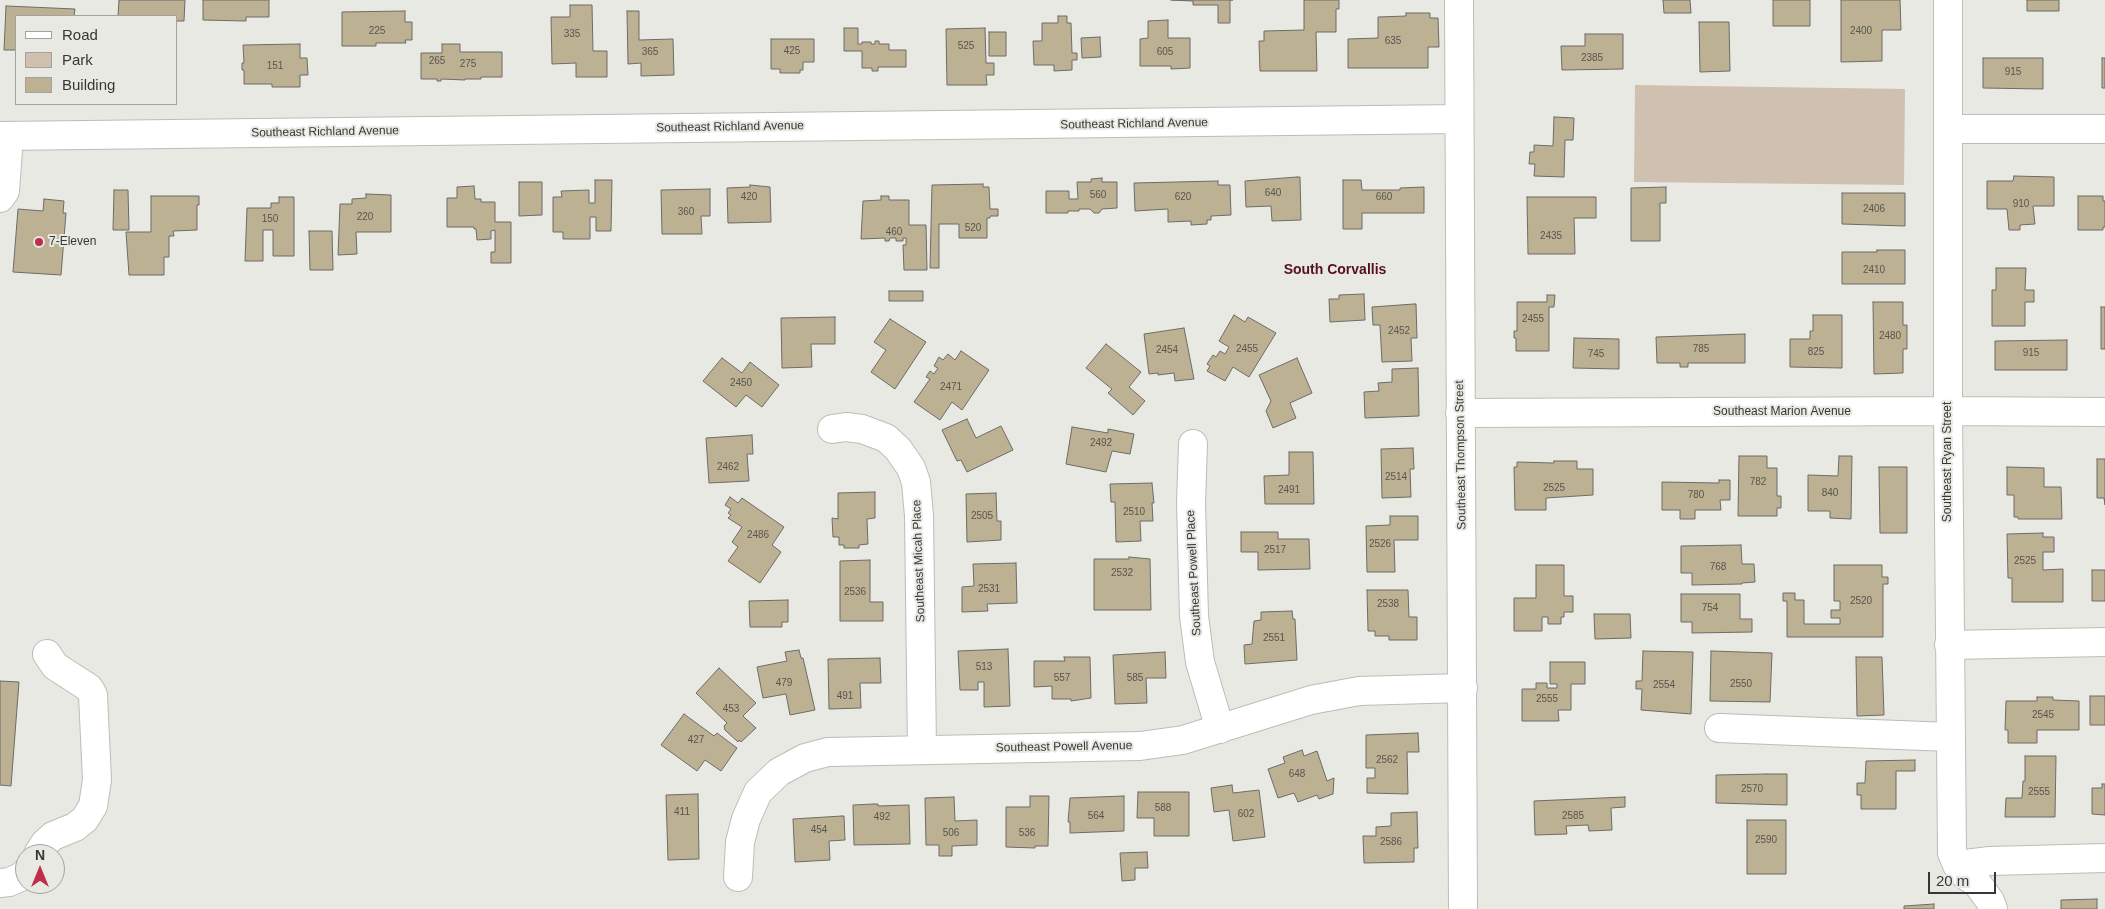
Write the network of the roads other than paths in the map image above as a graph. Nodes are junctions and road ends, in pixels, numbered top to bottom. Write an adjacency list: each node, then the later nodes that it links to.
1 (1459, 0): 3 (street, Southeast Thompson Street)
2 (1948, 0): 4 (street, Southeast Ryan Street)
3 (1459, 119): 6 (street, Southeast Richland Avenue); 10 (street, Southeast Thompson Street)
4 (1948, 129): 5 (street); 8 (street, Southeast Ryan Street)
5 (2105, 129)
6 (4, 136): 7 (street)
7 (0, 198)
8 (1948, 411): 9 (street, Southeast Marion Avenue); 10 (street, Southeast Marion Avenue); 14 (street, Southeast Ryan Street)
9 (2105, 412)
10 (1460, 413): 16 (street, Southeast Thompson Street)
11 (832, 429): 20 (street, Southeast Micah Place)
12 (1193, 444): 18 (street, Southeast Powell Place)
13 (2105, 642): 14 (street)
14 (1949, 645): 19 (street, Southeast Ryan Street)
15 (47, 654): 21 (street)
16 (1463, 688): 18 (street, Southeast Powell Avenue); 27 (street, Southeast Thompson Street)
17 (1718, 728): 19 (street)
18 (1220, 729): 20 (street, Southeast Powell Avenue)
19 (1950, 737): 23 (street, Southeast Ryan Street)
20 (922, 750): 24 (street, Southeast Powell Avenue)
21 (45, 844)
22 (2105, 858): 23 (street)
23 (1957, 864): 28 (street)
24 (738, 877)
25 (15, 880): 26 (street)
26 (0, 883)
27 (1463, 909)
28 (1993, 909)

